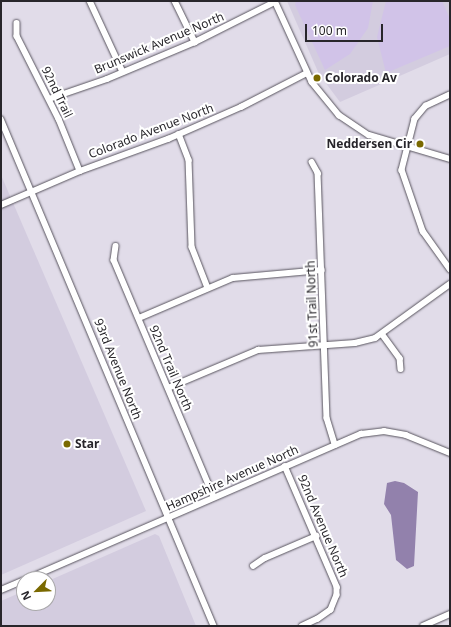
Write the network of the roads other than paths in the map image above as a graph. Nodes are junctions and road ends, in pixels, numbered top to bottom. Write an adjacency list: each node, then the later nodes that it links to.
1 (90, 1): 6 (street)
2 (175, 1): 5 (street)
3 (275, 1): 5 (street, Brunswick Avenue North); 7 (street)
4 (17, 23): 9 (street, 92nd Trail)
5 (195, 42): 6 (street, Brunswick Avenue North)
6 (123, 72): 9 (street, Brunswick Avenue North)
7 (307, 73): 11 (street, Colorado Avenue North); 12 (street)
8 (450, 95): 12 (street)
9 (49, 98): 15 (street, 92nd Trail)
10 (1, 119): 16 (street, 93rd Avenue North)
11 (179, 134): 15 (street, Colorado Avenue North); 22 (street)
12 (407, 147): 13 (street); 19 (street)
13 (450, 159)
14 (312, 162): 20 (street, 91st Trail North)
15 (80, 171): 16 (street, Colorado Avenue North)
16 (32, 191): 17 (street, Colorado Avenue North); 32 (street, 93rd Avenue North)
17 (1, 205)
18 (116, 246): 23 (street, 92nd Trail North)
19 (450, 269)
20 (322, 270): 22 (street); 25 (street, 91st Trail North)
21 (450, 284): 24 (street)
22 (208, 288): 23 (street)
23 (139, 318): 27 (street, 92nd Trail North)
24 (383, 334): 25 (street); 26 (street)
25 (325, 345): 27 (street); 28 (street, 91st Trail North)
26 (401, 369)
27 (168, 388): 31 (street, 92nd Trail North)
28 (335, 445): 29 (street, Hampshire Avenue North); 30 (street, Hampshire Avenue North)
29 (450, 453)
30 (285, 466): 31 (street, Hampshire Avenue North); 33 (street, 92nd Avenue North)
31 (214, 497): 32 (street, Hampshire Avenue North)
32 (169, 517): 35 (street, Hampshire Avenue North); 39 (street, 93rd Avenue North)
33 (316, 536): 34 (street); 40 (street, 92nd Avenue North)
34 (254, 566)
35 (46, 571)
36 (16, 584): 37 (street, Hampshire Avenue North)
37 (1, 590)
38 (450, 614): 41 (street)
39 (214, 626)
40 (303, 626)
41 (423, 626)

